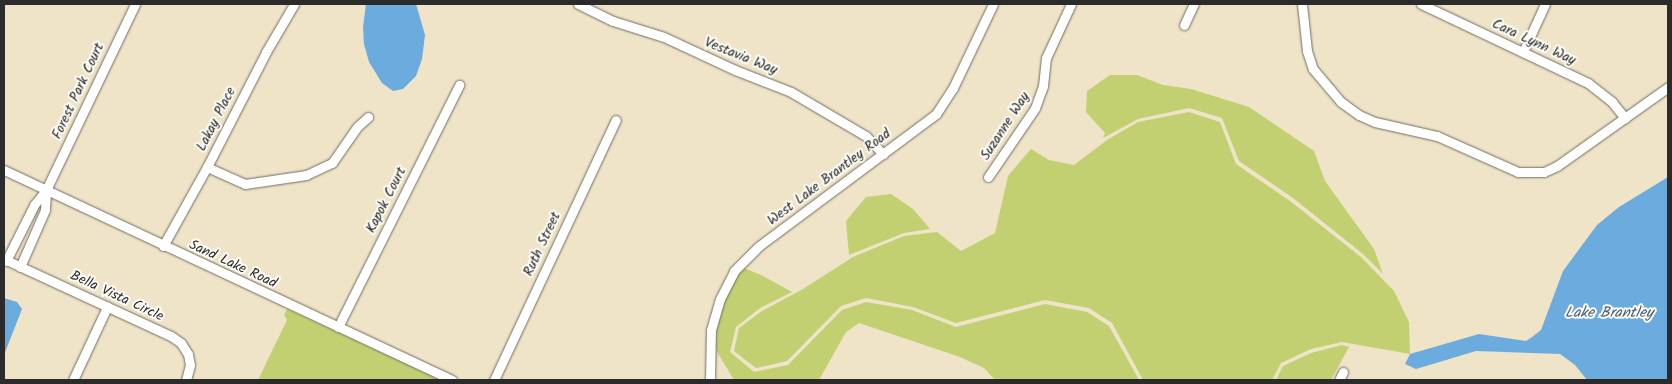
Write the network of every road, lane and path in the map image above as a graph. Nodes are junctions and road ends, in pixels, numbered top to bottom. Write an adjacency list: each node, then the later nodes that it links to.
1 (135, 4): 21 (street, Forest Park Court)
2 (294, 4): 18 (street, Lakay Place)
3 (578, 4): 17 (street, Vestavia Way)
4 (993, 4): 17 (street, West Lake Brantley Road)
5 (1071, 4): 20 (street, Suzanne Way)
6 (1194, 4): 10 (street)
7 (1302, 4): 15 (street)
8 (1421, 4): 11 (street, Cara Lynn Way)
9 (1545, 4): 11 (street)
10 (1184, 25)
11 (1523, 52): 15 (street, Cara Lynn Way)
12 (459, 85): 28 (street, Kapok Court)
13 (1668, 87): 15 (street)
14 (368, 117): 18 (street)
15 (1625, 118)
16 (616, 120): 32 (street, Ruth Street)
17 (883, 154): 33 (street, West Lake Brantley Road)
18 (207, 167): 24 (street, Lakay Place)
19 (4, 170): 21 (street, Sand Lake Road)
20 (988, 177)
21 (46, 190): 22 (street); 23 (street); 24 (street, Sand Lake Road)
22 (21, 231): 23 (street); 25 (street)
23 (33, 236): 26 (street)
24 (163, 246): 28 (street, Sand Lake Road)
25 (5, 260): 26 (street, Bella Vista Circle)
26 (20, 267): 27 (street, Bella Vista Circle)
27 (107, 307): 29 (street); 30 (street, Bella Vista Circle)
28 (338, 327): 31 (street, Sand Lake Road)
29 (73, 380)
30 (186, 380)
31 (452, 380)
32 (494, 380)
33 (710, 380)

